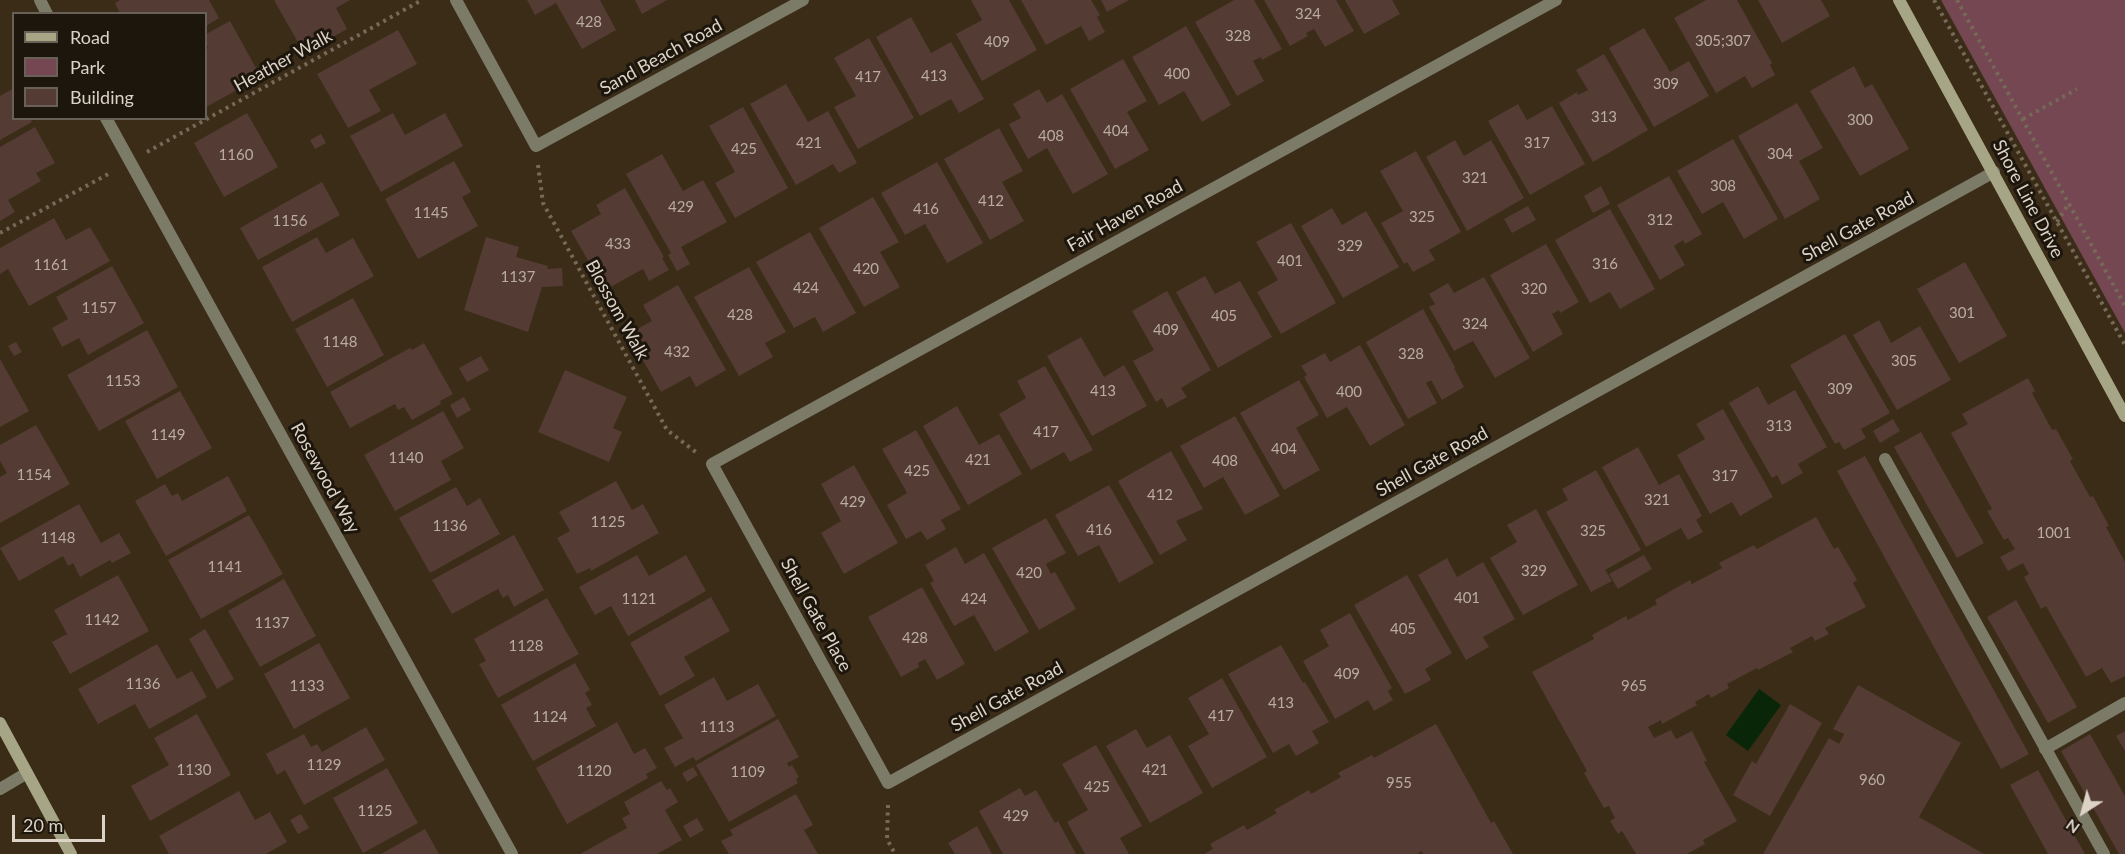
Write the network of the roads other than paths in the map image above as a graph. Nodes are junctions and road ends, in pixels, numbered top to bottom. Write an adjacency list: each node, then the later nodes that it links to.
1 (456, 0): 2 (street, Sand Beach Road)
2 (803, 0)
3 (1556, 0): 9 (street, Fair Haven Road)
4 (1899, 0): 6 (street, Shore Line Drive)
5 (107, 120): 17 (street, Rosewood Way)
6 (1994, 172): 7 (street, Shore Line Drive); 14 (street, Shell Gate Road)
7 (2125, 416)
8 (1884, 459): 12 (street)
9 (712, 464): 14 (street, Shell Gate Place)
10 (2125, 703): 12 (street)
11 (0, 723): 13 (street)
12 (2045, 749): 18 (street)
13 (27, 773): 15 (street); 16 (street)
14 (888, 783)
15 (0, 789)
16 (72, 854)
17 (512, 854)
18 (2104, 854)

